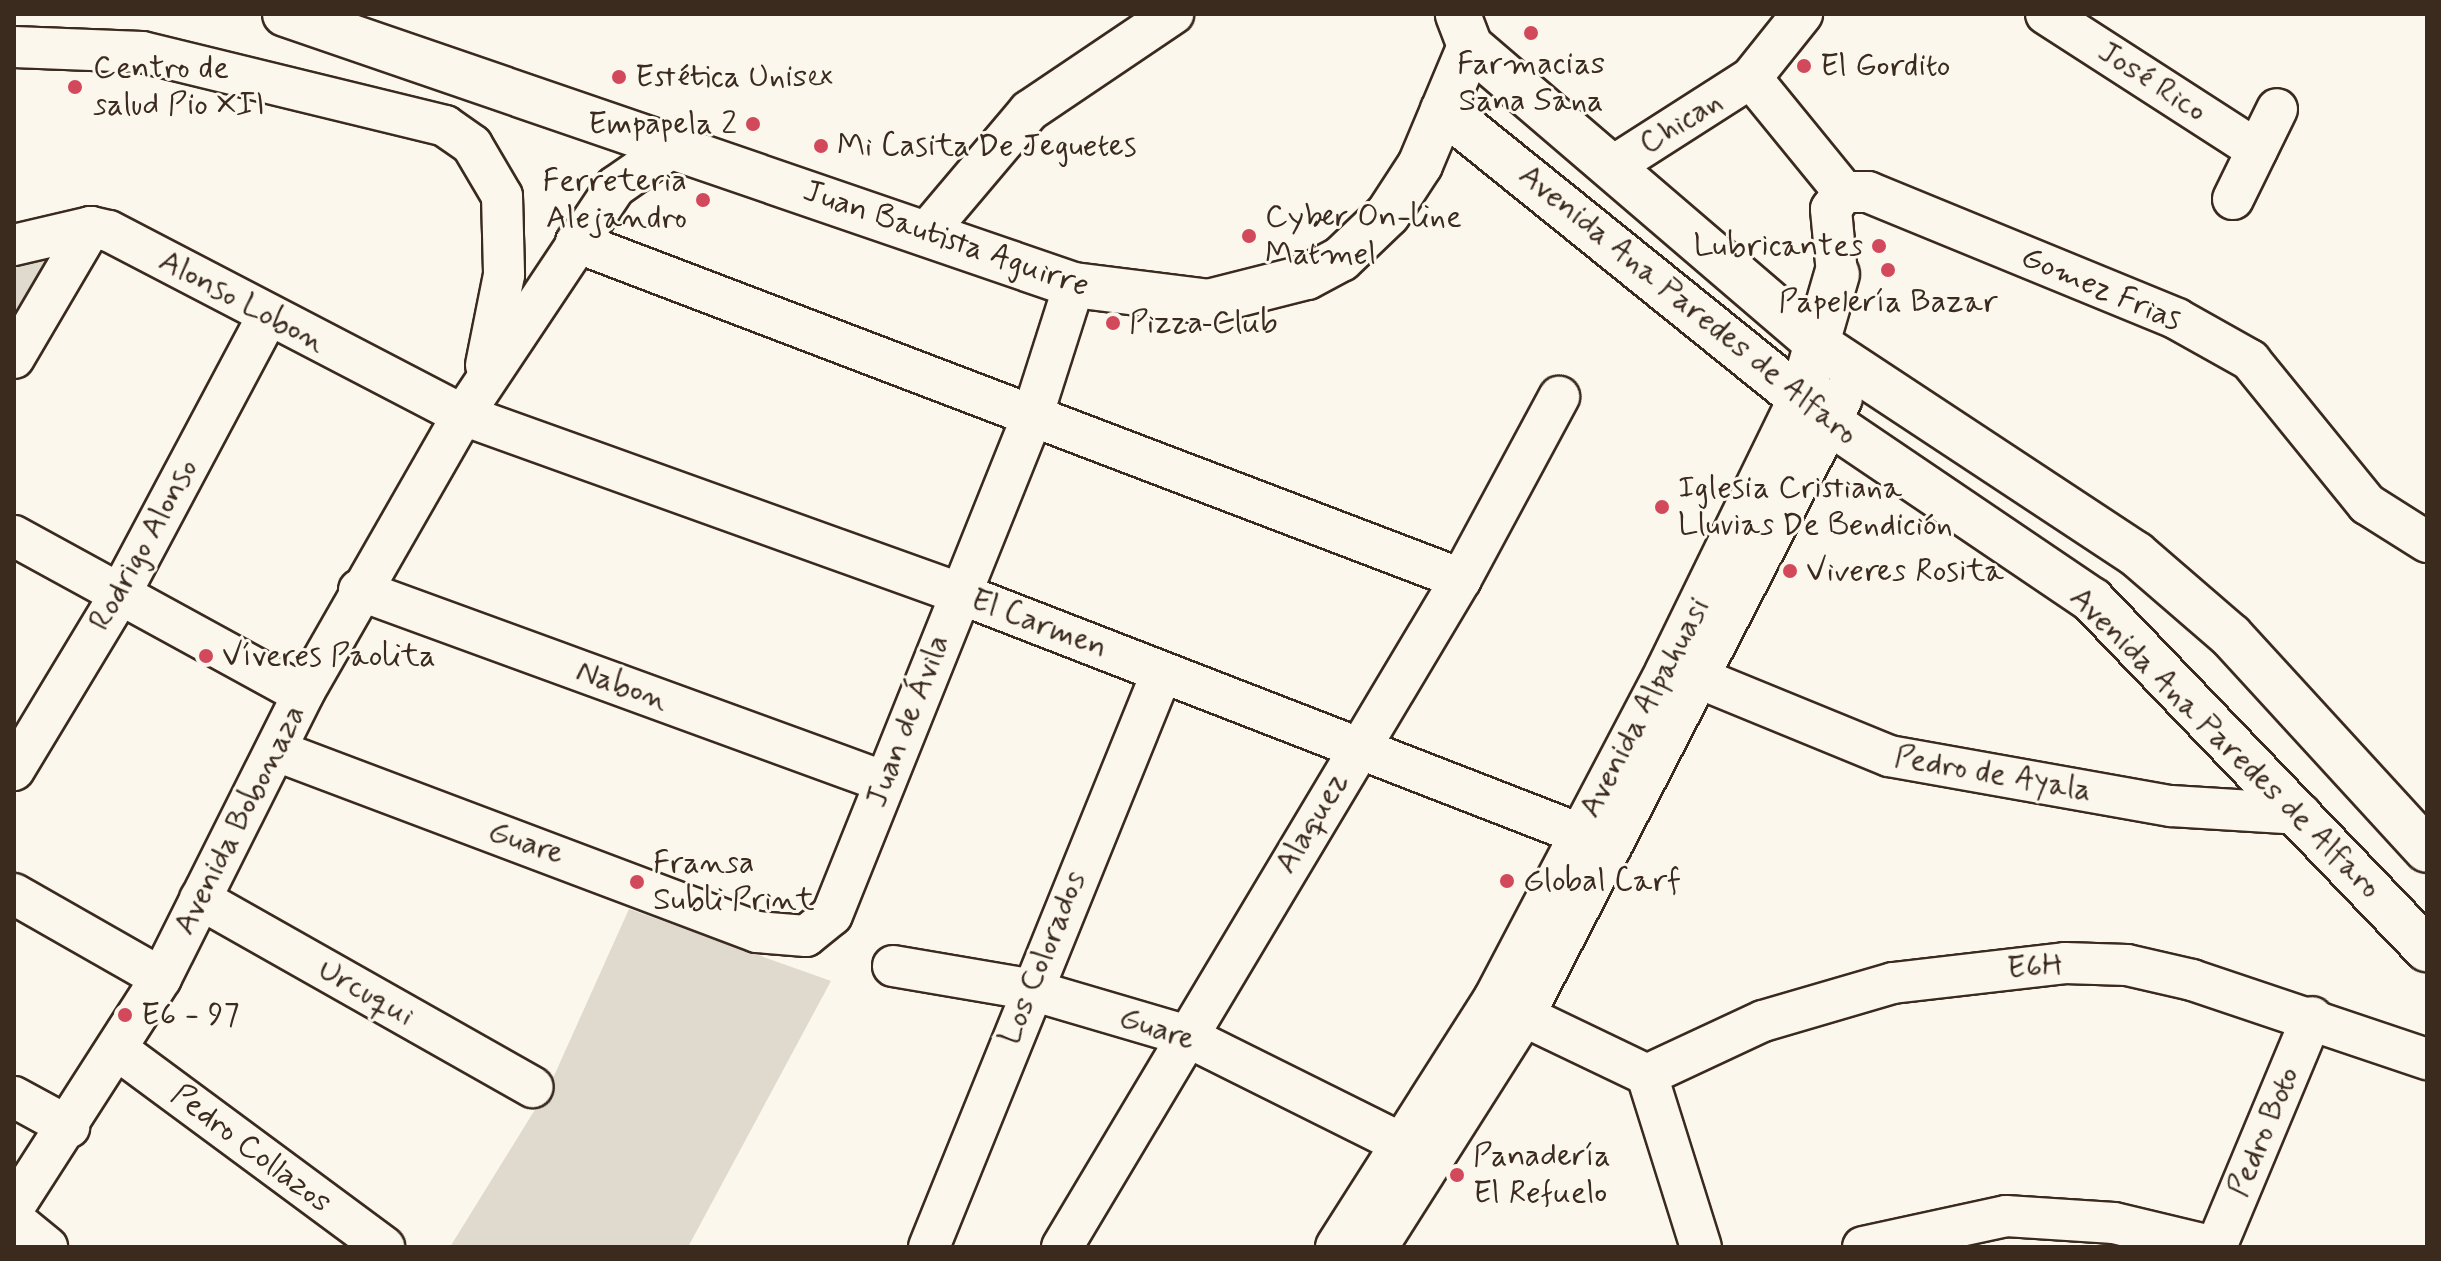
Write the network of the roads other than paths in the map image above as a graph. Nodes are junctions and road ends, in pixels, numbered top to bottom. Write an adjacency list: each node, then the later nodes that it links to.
1 (285, 14): 10 (main road, Juan Bautista Aguirre)
2 (1173, 14): 18 (street)
3 (1802, 14): 7 (street, Chican)
4 (2046, 14): 12 (street, José Rico)
5 (1464, 30): 9 (main road, Juan Bautista Aguirre); 13 (main road, Avenida Ana Paredes de Alfaro)
6 (14, 47): 27 (street)
7 (1751, 78): 13 (street, Chican); 15 (street)
8 (2277, 109): 12 (street)
9 (1443, 110): 22 (main road, Juan Bautista Aguirre); 28 (main road, Avenida Ana Paredes de Alfaro)
10 (605, 122): 11 (main road, Juan Bautista Aguirre); 14 (street)
11 (674, 146): 14 (street, Avenida Bobonaza); 18 (main road, Juan Bautista Aguirre)
12 (2257, 150): 16 (street)
13 (1610, 168): 24 (main road, Avenida Ana Paredes de Alfaro)
14 (615, 187): 19 (street, Avenida Bobonaza)
15 (1844, 192): 21 (street, Avenida Alpahuasi); 31 (street, Gomez Frias)
16 (2233, 199)
17 (91, 227): 20 (street); 23 (street, Alonso Lobon); 25 (street)
18 (926, 233): 22 (main road, Juan Bautista Aguirre)
19 (576, 242): 27 (street, Avenida Bobonaza); 29 (street)
20 (14, 245)
21 (1837, 274): 24 (main road, Avenida Alpahuasi)
22 (1074, 285): 29 (street, Juan de Ávila)
23 (267, 317): 27 (street, Alonso Lobon); 35 (street, Rodrigo Alonso)
24 (1835, 355): 28 (main road, Avenida Alpahuasi); 45 (main road, Avenida Ana Paredes de Alfaro)
25 (14, 358)
26 (1559, 397): 32 (street, Alaquez)
27 (472, 401): 33 (street, Avenida Bobonaza); 34 (street, El Carmen)
28 (1816, 411): 37 (main road, Avenida Alpahuasi); 43 (main road, Avenida Ana Paredes de Alfaro); 44 (main road, Avenida Alpahuasi)
29 (1032, 417): 32 (street); 34 (street, Juan de Ávila)
30 (14, 536): 35 (street)
31 (2427, 542)
32 (1461, 579): 39 (street, Alaquez)
33 (359, 590): 38 (street, Avenida Bobonaza); 42 (street, Nabon)
34 (956, 592): 36 (street, El Carmen); 42 (street, Juan de Ávila)
35 (120, 594): 38 (street); 41 (street, Rodrigo Alonso)
36 (1162, 672): 39 (street, El Carmen); 52 (street, Los Colorados)
37 (1699, 678): 43 (street, Pedro de Ayala); 44 (main road, Avenida Alpahuasi)
38 (303, 694): 40 (street, Avenida Bobonaza)
39 (1357, 749): 44 (street, El Carmen); 55 (street, Alaquez)
40 (277, 751): 47 (street, Avenida Bobonaza); 48 (street, Guare)
41 (14, 770)
42 (885, 782): 48 (street, Juan de Ávila)
43 (2301, 814): 49 (main road, Avenida Ana Paredes de Alfaro)
44 (1595, 840): 53 (main road, Avenida Alpahuasi); 62 (main road, Avenida Alpahuasi)
45 (2427, 850)
46 (14, 894): 51 (street)
47 (200, 899): 51 (street, Avenida Bobonaza); 59 (street, Urcuqui)
48 (773, 938)
49 (2427, 949)
50 (893, 966): 52 (street, Guare)
51 (161, 978): 56 (street, Avenida Bobonaza)
52 (1028, 989): 55 (street, Guare); 67 (street, Los Colorados)
53 (1522, 1015): 58 (street); 70 (main road, Avenida Alpahuasi)
54 (2312, 1017): 57 (street, E6H); 58 (street, E6H); 73 (street, Pedro Boto)
55 (1184, 1035): 62 (street, Guare); 68 (street, Alaquez)
56 (118, 1050): 61 (street, Avenida Bobonaza); 66 (street, Pedro Collazos)
57 (2427, 1059)
58 (1647, 1075): 71 (street)
59 (532, 1087)
60 (14, 1097): 61 (street)
61 (69, 1127): 63 (street, Avenida Bobonaza)
62 (1403, 1144): 69 (main road, Avenida Alpahuasi)
63 (14, 1207)
64 (14, 1220): 65 (street)
65 (47, 1247)
66 (384, 1247)
67 (929, 1247)
68 (1062, 1247)
69 (1338, 1247)
70 (1375, 1247)
71 (1701, 1247)
72 (1863, 1247): 73 (street)
73 (2215, 1247)

